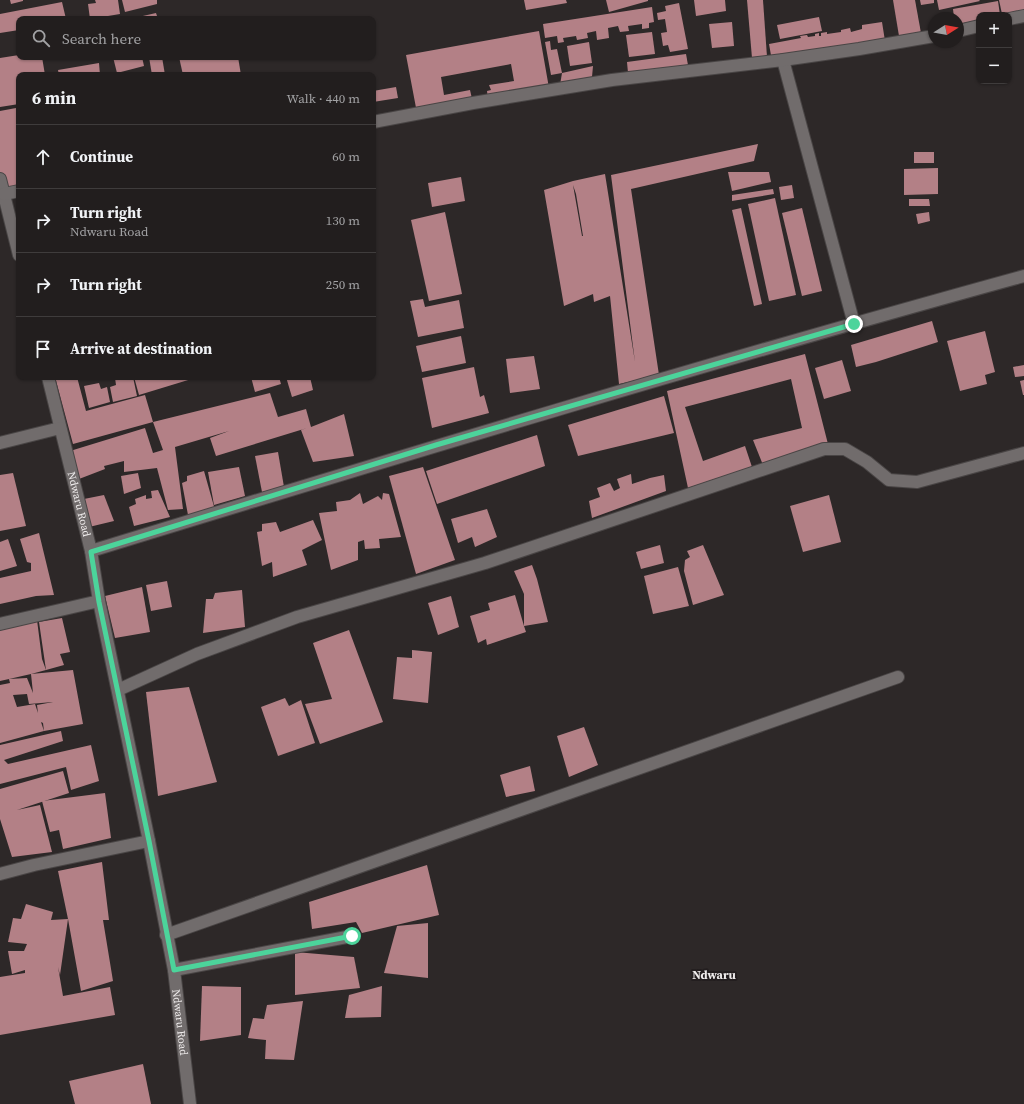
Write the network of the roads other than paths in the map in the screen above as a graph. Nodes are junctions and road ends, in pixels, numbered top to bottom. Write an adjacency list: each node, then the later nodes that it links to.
1 (1024, 16): 2 (street)
2 (1012, 18)
3 (976, 27): 4 (street)
4 (964, 30)
5 (928, 37): 6 (street)
6 (783, 60): 7 (street); 13 (street)
7 (376, 121)
8 (0, 179): 10 (street)
9 (16, 192): 10 (street)
10 (4, 194): 11 (street)
11 (16, 243)
12 (1024, 276): 13 (street)
13 (854, 324): 18 (street)
14 (49, 380): 15 (street, Ndwaru Road)
15 (60, 428): 16 (street); 18 (street, Ndwaru Road)
16 (0, 443)
17 (1024, 453): 22 (street)
18 (91, 552): 19 (street, Ndwaru Road)
19 (99, 602): 20 (street); 22 (street, Ndwaru Road)
20 (0, 624)
21 (898, 677): 25 (street)
22 (118, 690): 23 (street, Ndwaru Road)
23 (149, 841): 24 (street); 25 (street, Ndwaru Road)
24 (0, 874)
25 (166, 935): 27 (street, Ndwaru Road)
26 (352, 936): 27 (street)
27 (174, 970): 28 (street, Ndwaru Road)
28 (190, 1104)

